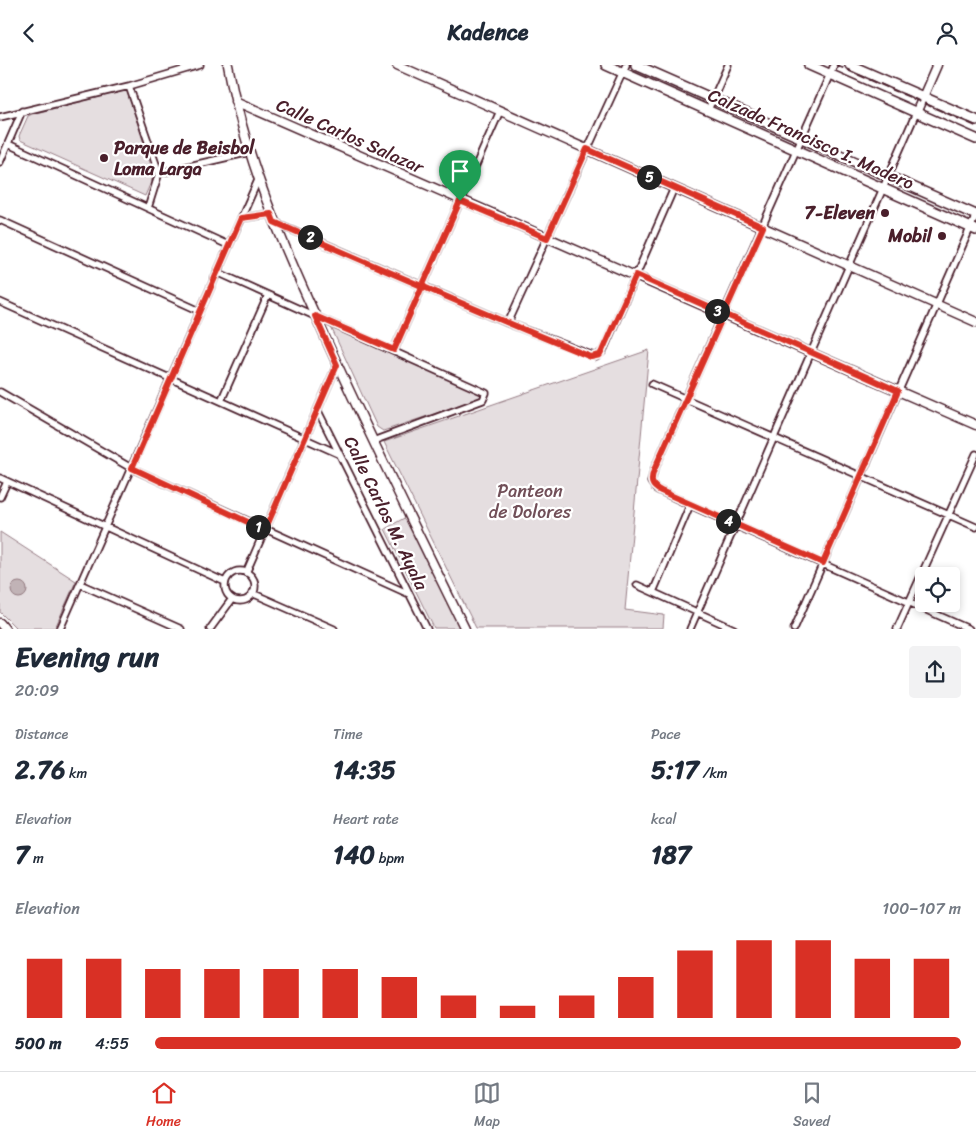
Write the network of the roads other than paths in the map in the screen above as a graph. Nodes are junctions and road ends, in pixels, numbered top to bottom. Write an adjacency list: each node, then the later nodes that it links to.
1 (200, 65): 13 (street)
2 (228, 65): 16 (street)
3 (397, 65): 19 (street)
4 (606, 65): 11 (main road, Calzada Francisco I. Madero)
5 (636, 65): 15 (main road, Calzada Francisco I. Madero)
6 (728, 65): 15 (street)
7 (809, 65): 12 (main road)
8 (834, 65): 12 (street)
9 (850, 65): 14 (main road)
10 (937, 65): 14 (street)
11 (624, 69): 17 (main road, Calzada Francisco I. Madero); 26 (street)
12 (830, 75): 20 (main road); 23 (street)
13 (129, 86): 18 (street); 30 (street)
14 (923, 97): 20 (street); 22 (main road)
15 (713, 99): 17 (street); 23 (main road, Calzada Francisco I. Madero)
16 (235, 101): 27 (street); 35 (street, Calle Carlos Salazar)
17 (708, 110): 28 (main road, Calzada Francisco I. Madero)
18 (22, 111): 21 (street); 25 (street)
19 (500, 111): 26 (street); 35 (street)
20 (916, 113): 24 (main road); 31 (street)
21 (0, 117)
22 (976, 120)
23 (802, 139): 28 (street); 31 (main road, Calzada Francisco I. Madero)
24 (976, 139)
25 (8, 144): 29 (street); 36 (street)
26 (587, 149): 33 (street); 43 (street)
27 (250, 151): 30 (street); 32 (street)
28 (797, 151): 34 (main road, Calzada Francisco I. Madero); 41 (street)
29 (0, 162)
30 (159, 173): 36 (street)
31 (888, 177): 34 (street); 37 (main road, Calzada Francisco I. Madero)
32 (258, 180): 38 (street); 39 (street)
33 (674, 188): 41 (street); 47 (street)
34 (883, 189): 42 (main road, Calzada Francisco I. Madero); 45 (street)
35 (460, 201): 43 (street, Calle Carlos Salazar); 48 (street)
36 (148, 208): 44 (street)
37 (976, 215): 42 (street)
38 (241, 218): 39 (street); 44 (street)
39 (273, 218): 48 (street); 54 (street)
40 (0, 220): 52 (street)
41 (763, 227): 45 (street); 53 (street)
42 (973, 228): 51 (street)
43 (547, 238): 47 (street, Calle Carlos Salazar); 56 (street)
44 (228, 245): 46 (street)
45 (849, 265): 51 (street); 58 (street)
46 (217, 272): 49 (street); 52 (street)
47 (636, 275): 53 (street, Calle Carlos Salazar); 56 (street)
48 (422, 286): 56 (street); 57 (street)
49 (268, 295): 54 (street); 65 (street)
50 (0, 302): 60 (street)
51 (937, 304): 55 (street); 62 (street)
52 (200, 311): 60 (street)
53 (724, 314): 58 (street, Calle Carlos Salazar); 64 (street)
54 (315, 316): 57 (street); 59 (street)
55 (976, 322)
56 (508, 323)
57 (394, 350): 70 (street)
58 (811, 352): 62 (street, Calle Carlos Salazar); 68 (street)
59 (337, 365): 66 (street); 70 (street)
60 (170, 378): 65 (street); 73 (street)
61 (652, 384): 64 (street)
62 (898, 391): 67 (street, Calle Carlos Salazar); 74 (street)
63 (0, 392): 73 (street)
64 (686, 398): 68 (street); 78 (street)
65 (221, 401): 69 (street)
66 (318, 411): 69 (street); 72 (street, Calle Carlos M. Ayala)
67 (976, 425)
68 (774, 437): 74 (street); 80 (street)
69 (305, 440): 72 (street); 83 (street)
70 (373, 441): 102 (street)
71 (976, 453): 79 (street)
72 (339, 454): 91 (street, Calle Carlos M. Ayala)
73 (132, 468): 81 (street); 83 (street)
74 (862, 475): 79 (street); 84 (street)
75 (0, 478): 76 (street)
76 (7, 482): 77 (street); 81 (street)
77 (0, 497)
78 (690, 505): 80 (street); 89 (street)
79 (949, 515): 82 (street); 93 (street)
80 (735, 525): 84 (street); 94 (street)
81 (105, 526): 86 (street); 87 (street)
82 (976, 527)
83 (265, 530): 85 (street); 91 (street)
84 (823, 563): 93 (street); 105 (street)
85 (246, 573): 86 (street); 90 (street)
86 (225, 582): 92 (street)
87 (80, 584): 97 (street); 98 (street)
88 (638, 585): 89 (street)
89 (653, 592): 94 (street)
90 (252, 593): 92 (street); 100 (street)
91 (409, 594): 101 (street, Calle Carlos M. Ayala)
92 (232, 599): 99 (street)
93 (909, 602): 106 (street); 107 (street)
94 (697, 612): 103 (street); 104 (street)
95 (0, 623): 96 (street)
96 (5, 629)
97 (60, 629)
98 (181, 629)
99 (210, 629)
100 (334, 629)
101 (428, 629)
102 (465, 629)
103 (690, 629)
104 (734, 629)
105 (794, 629)
106 (898, 629)
107 (969, 629)

